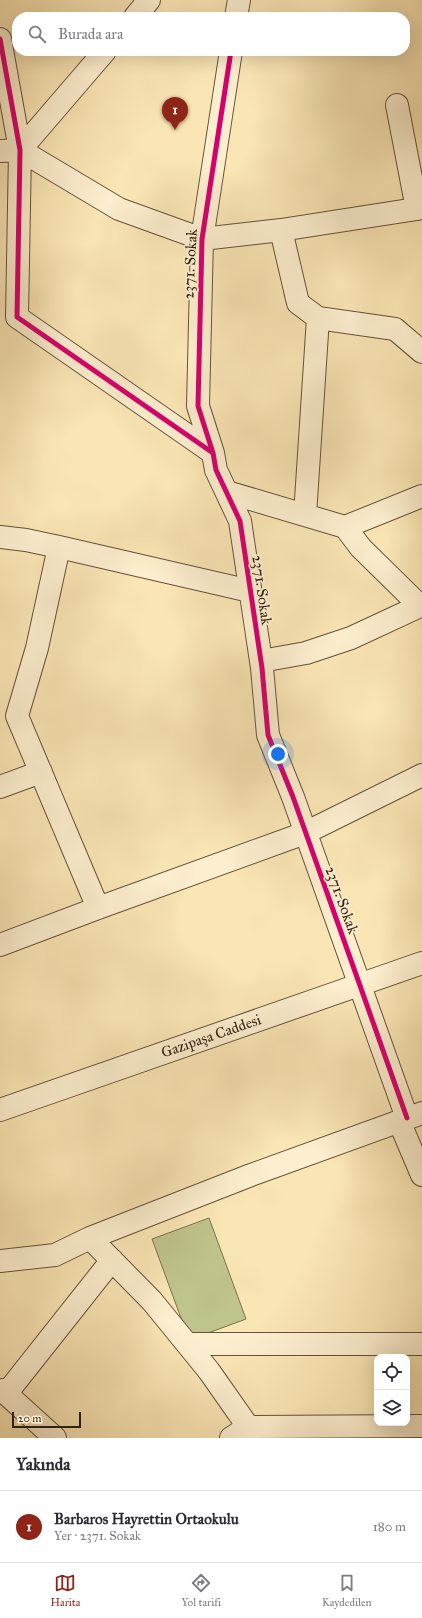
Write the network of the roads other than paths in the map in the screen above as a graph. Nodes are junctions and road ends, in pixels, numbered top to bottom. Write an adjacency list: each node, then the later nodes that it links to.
1 (149, 0): 3 (street)
2 (239, 0): 4 (street)
3 (139, 12)
4 (237, 12)
5 (0, 39): 9 (street)
6 (100, 56): 9 (street)
7 (230, 56): 12 (street, 2371. Sokak)
8 (397, 104): 10 (street)
9 (10, 151): 12 (street); 15 (street)
10 (419, 208): 11 (street)
11 (281, 230): 12 (street); 13 (street)
12 (202, 238): 15 (street, 2371. Sokak)
13 (318, 318): 14 (street); 18 (street)
14 (422, 352)
15 (213, 453): 16 (street, 2371. Sokak)
16 (227, 492): 18 (street); 22 (street, 2371. Sokak)
17 (422, 496): 19 (street)
18 (304, 515): 19 (street)
19 (345, 527): 23 (street)
20 (0, 537): 21 (street)
21 (59, 547): 22 (street); 25 (street)
22 (250, 590): 24 (street, 2371. Sokak)
23 (421, 605): 24 (street)
24 (261, 661): 28 (street, 2371. Sokak)
25 (41, 772): 27 (street); 29 (street)
26 (422, 775): 28 (street)
27 (0, 787)
28 (305, 833): 29 (street); 32 (street, 2371. Sokak)
29 (98, 908): 30 (street)
30 (0, 945)
31 (422, 963): 32 (street, Gazipaşa Caddesi)
32 (359, 984): 33 (street, Gazipaşa Caddesi); 34 (street, 2371. Sokak)
33 (0, 1110)
34 (410, 1117): 35 (street, 2371. Sokak); 36 (street)
35 (422, 1175)
36 (90, 1238): 37 (street); 38 (street)
37 (112, 1260): 39 (street); 41 (street)
38 (0, 1261)
39 (188, 1344): 40 (street); 43 (street)
40 (422, 1344)
41 (3, 1393): 44 (street)
42 (422, 1426): 43 (street)
43 (245, 1434)
44 (55, 1438)

